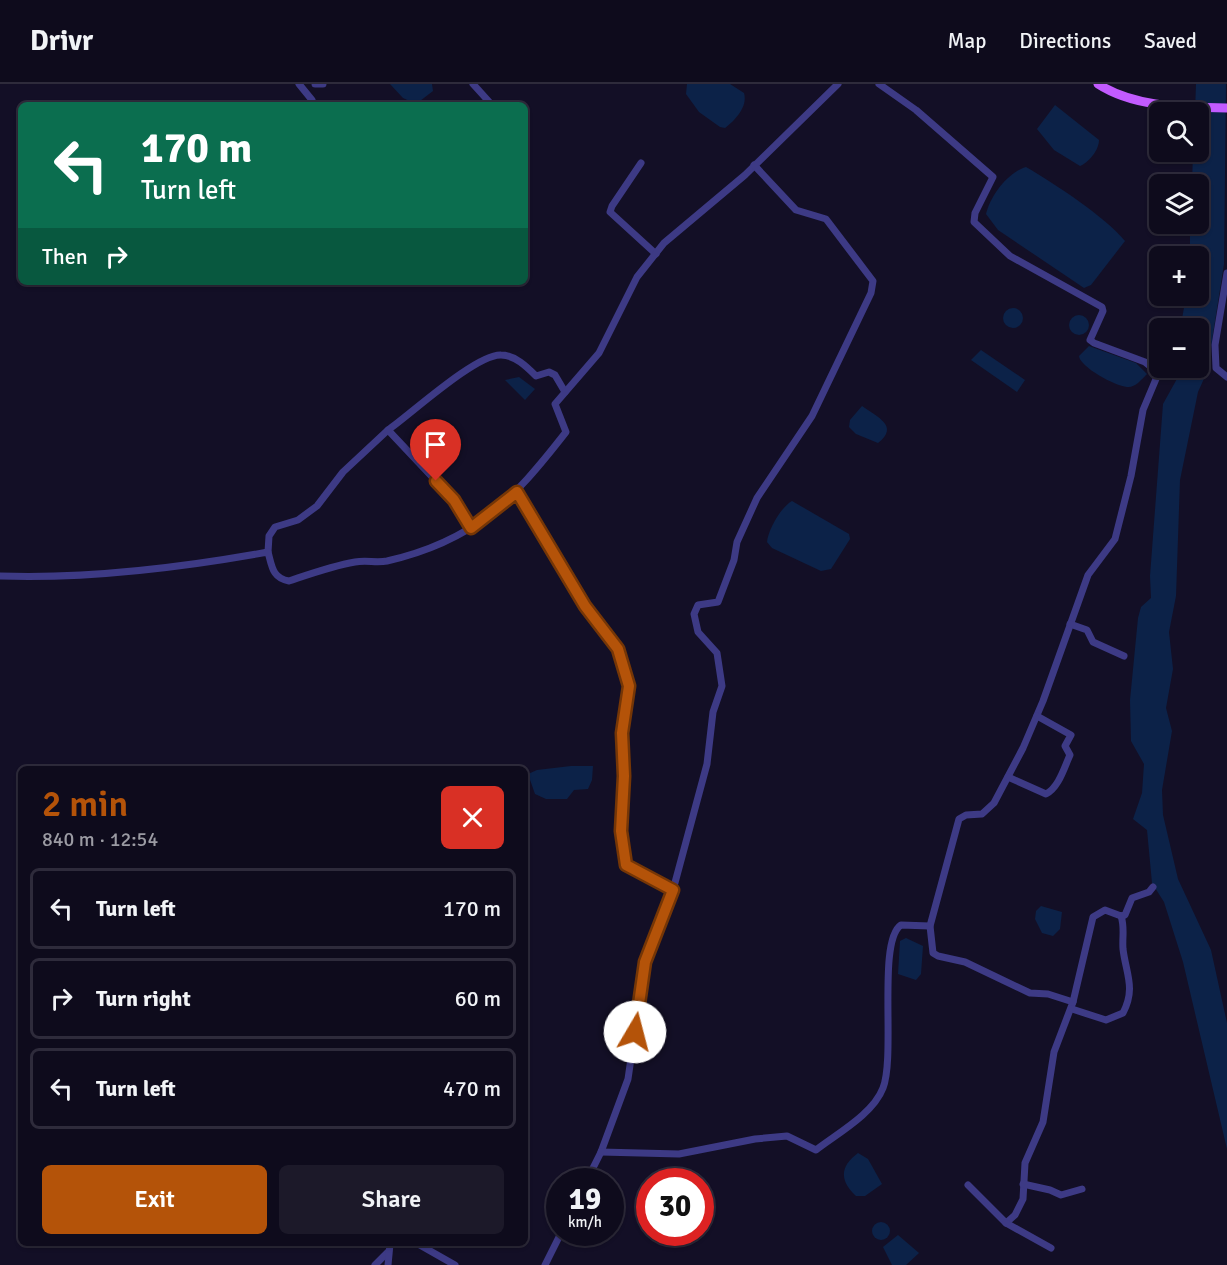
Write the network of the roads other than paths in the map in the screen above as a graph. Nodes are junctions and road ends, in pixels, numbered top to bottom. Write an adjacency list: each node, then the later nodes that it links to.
1 (299, 84): 8 (street)
2 (315, 84): 3 (street)
3 (323, 84)
4 (473, 84): 9 (street)
5 (838, 84): 12 (street)
6 (879, 84): 22 (street)
7 (1098, 84): 10 (main road)
8 (312, 100)
9 (489, 102)
10 (1227, 108)
11 (641, 163): 13 (street)
12 (754, 165): 13 (street); 27 (street)
13 (656, 254): 16 (street)
14 (1227, 273): 15 (street)
15 (1227, 377)
16 (565, 392): 17 (street); 18 (street)
17 (388, 430): 19 (street); 20 (street)
18 (517, 492): 19 (street); 27 (street)
19 (471, 528): 20 (street)
20 (268, 552): 21 (street)
21 (0, 576)
22 (1070, 624): 23 (street); 24 (street)
23 (1124, 656)
24 (1037, 716): 25 (street); 25 (street)
25 (1008, 777): 29 (street)
26 (1153, 887): 28 (street)
27 (673, 890): 31 (street)
28 (1121, 916): 30 (street); 30 (street)
29 (930, 926): 30 (street); 31 (street)
30 (1072, 1005): 33 (street)
31 (601, 1152): 32 (street)
32 (593, 1168)
33 (1023, 1184): 35 (street); 36 (street)
34 (968, 1185): 36 (street)
35 (1082, 1189)
36 (1006, 1223): 40 (street)
37 (390, 1246): 41 (street)
38 (422, 1246): 44 (street)
39 (554, 1246): 45 (street)
40 (1051, 1248)
41 (388, 1252): 42 (street); 43 (street)
42 (375, 1265)
43 (388, 1265)
44 (455, 1265)
45 (545, 1265)

